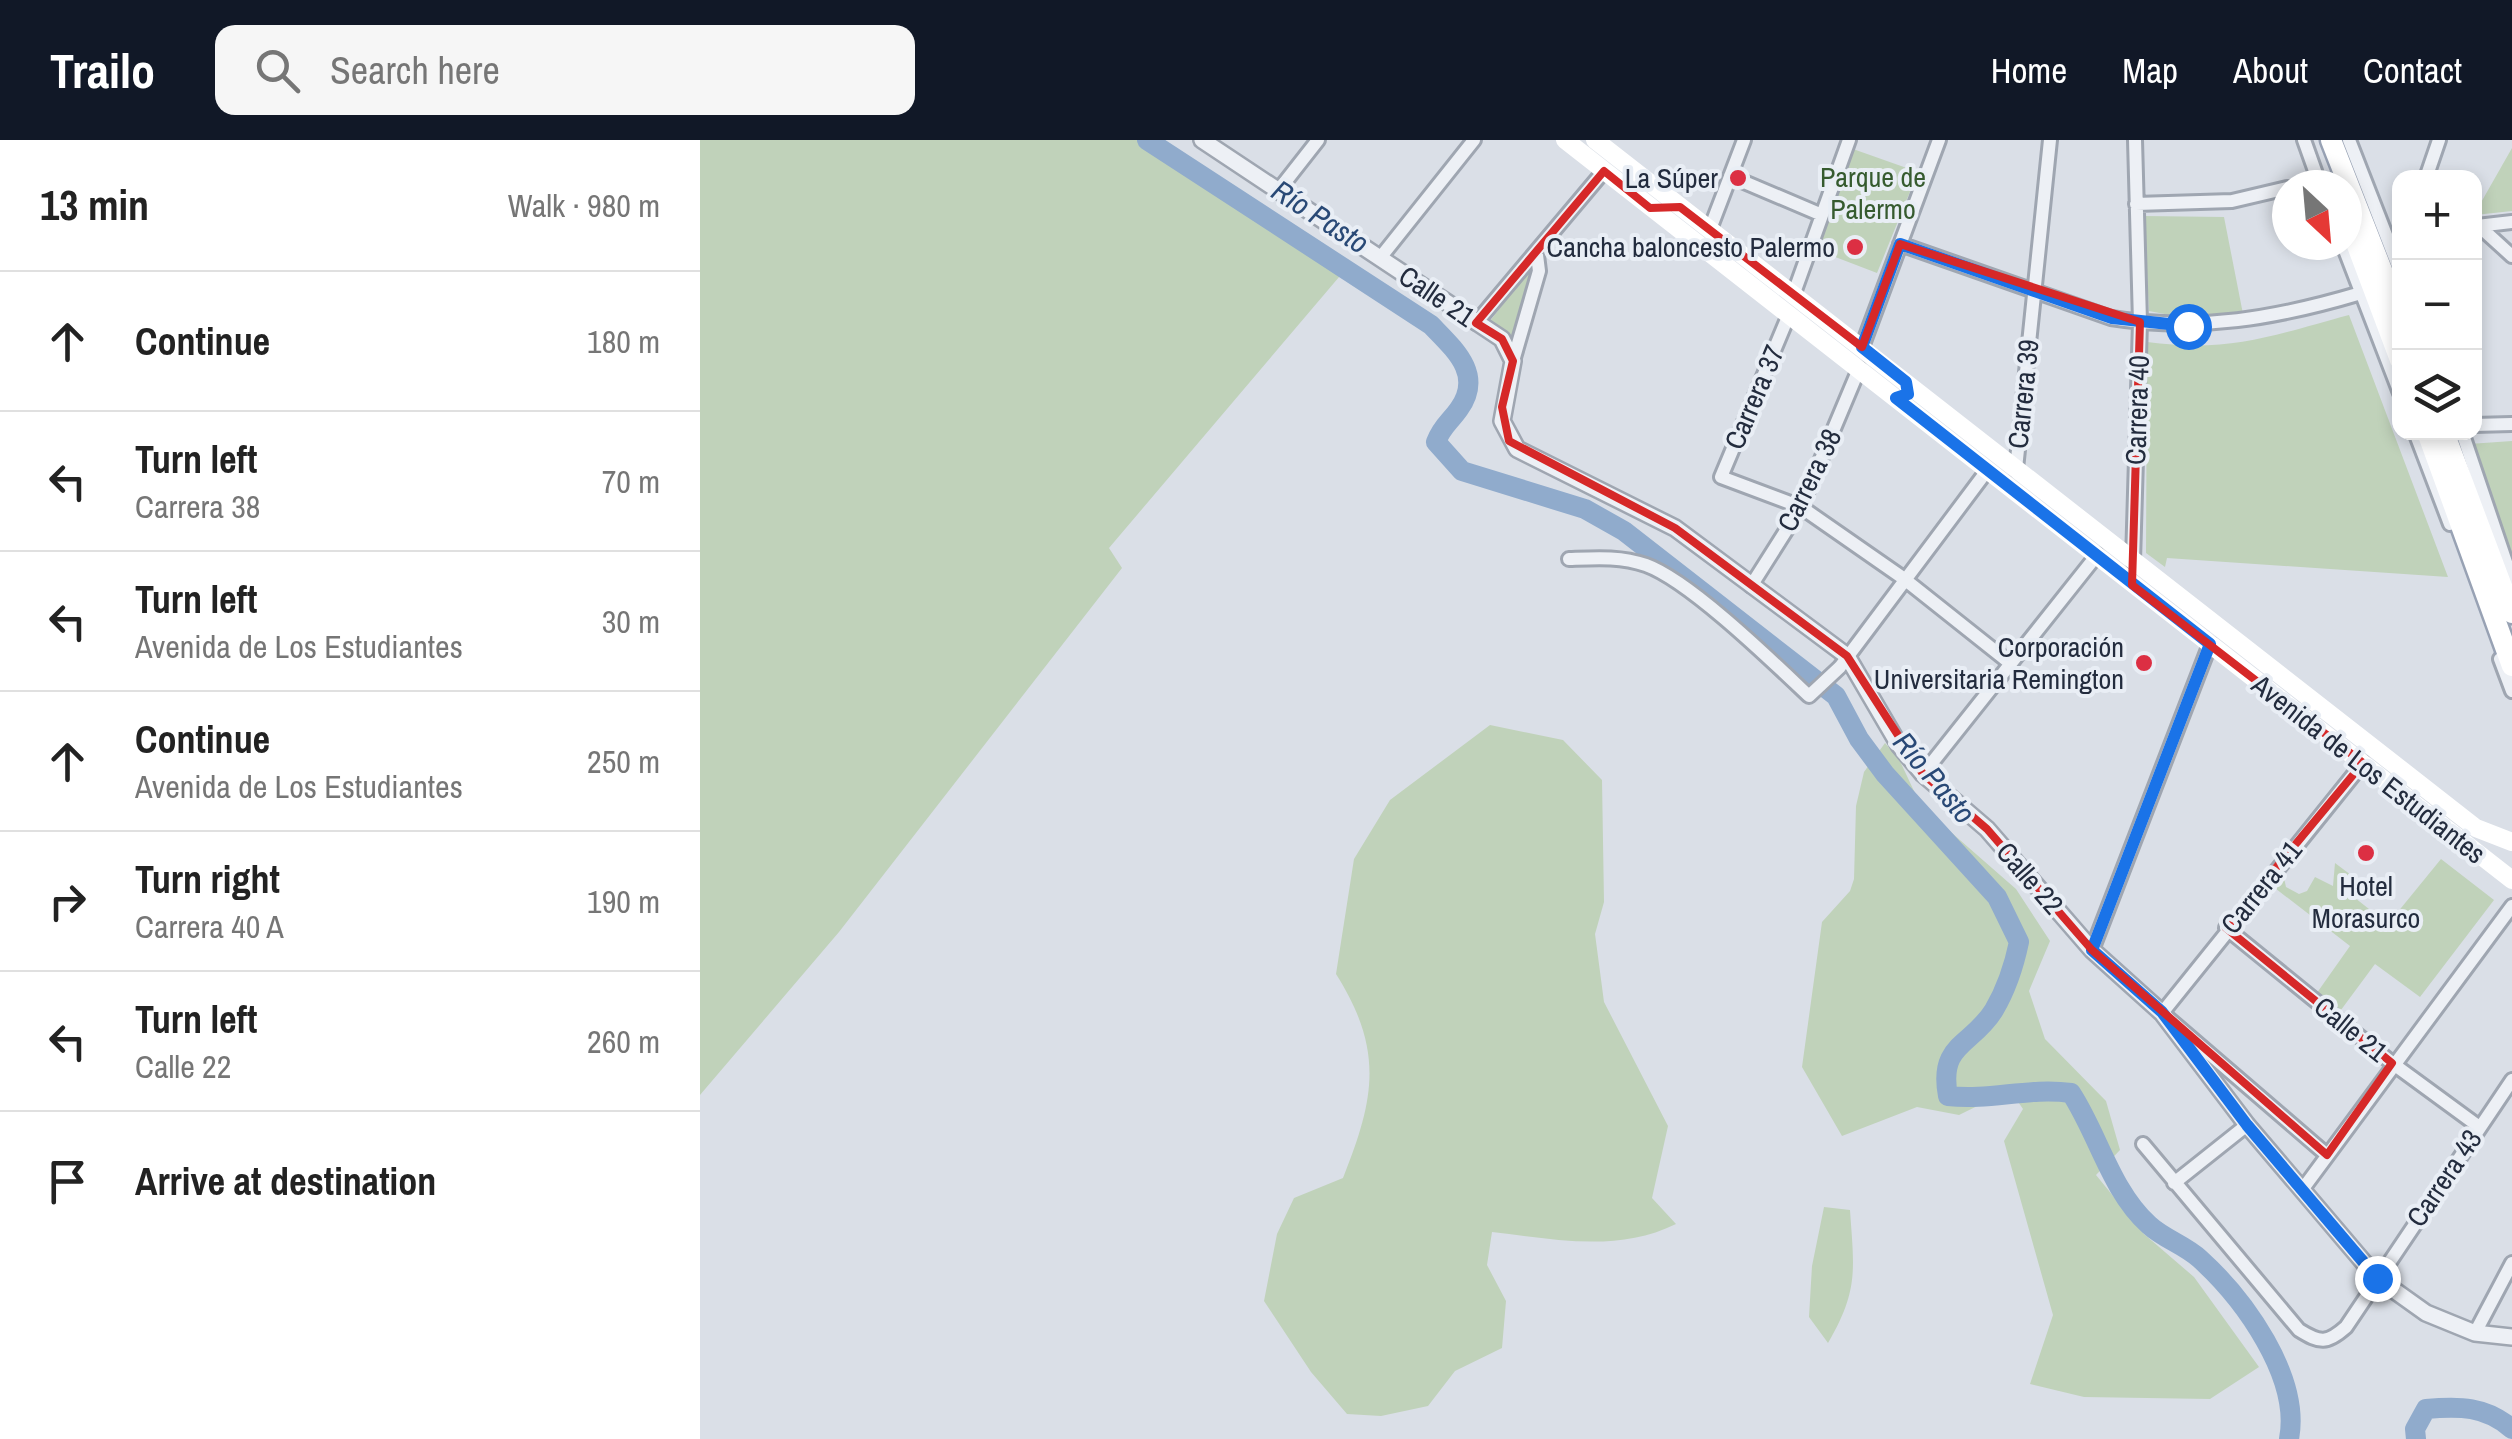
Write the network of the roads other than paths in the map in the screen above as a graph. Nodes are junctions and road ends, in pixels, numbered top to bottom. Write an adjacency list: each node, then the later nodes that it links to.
1 (1202, 140): 21 (street, Calle 21)
2 (1318, 140): 21 (street)
3 (1474, 140): 35 (street)
4 (1565, 140): 16 (main road, Avenida de Los Estudiantes)
5 (1595, 140): 16 (main road, Avenida de Los Estudiantes)
6 (1744, 140): 20 (street)
7 (1849, 140): 25 (street)
8 (1939, 140): 32 (street)
9 (2050, 140): 38 (street, Carrera 39)
10 (2135, 140): 23 (street, Carrera 40)
11 (2304, 140): 17 (street)
12 (2318, 140): 18 (main road)
13 (2331, 140): 41 (main road)
14 (2349, 140): 31 (street)
15 (2439, 140): 19 (street)
16 (1613, 156): 24 (main road, Avenida de Los Estudiantes); 26 (main road, Avenida de Los Estudiantes); 33 (street)
17 (2318, 170)
18 (2322, 170)
19 (2429, 170)
20 (1730, 176): 25 (street); 29 (street)
21 (1278, 191): 35 (street, Calle 21)
22 (2272, 192): 23 (street)
23 (2136, 204): 43 (street, Carrera 40)
24 (1680, 207): 26 (main road); 29 (main road, Avenida de Los Estudiantes)
25 (1822, 215): 39 (street)
26 (1662, 218): 42 (main road, Avenida de Los Estudiantes)
27 (2512, 222): 28 (street)
28 (2482, 225)
29 (1710, 228): 39 (main road, Avenida de Los Estudiantes)
30 (2482, 230): 34 (street)
31 (2392, 232)
32 (1900, 244): 38 (street); 45 (street)
33 (1536, 255): 44 (street); 47 (street)
34 (2512, 256)
35 (1380, 258): 44 (street, Calle 21)
36 (2362, 259): 46 (main road)
37 (2349, 260): 40 (street)
38 (2034, 292): 43 (street); 57 (street, Carrera 39)
39 (1794, 293): 45 (main road, Avenida de Los Estudiantes)
40 (2361, 293): 43 (street); 49 (street)
41 (2392, 296)
42 (1788, 317): 48 (main road, Avenida de Los Estudiantes); 60 (street, Carrera 37)
43 (2140, 322): 63 (street, Carrera 40)
44 (1476, 323): 47 (street, Calle 21)
45 (1862, 347): 50 (main road, Avenida de Los Estudiantes)
46 (2396, 350)
47 (1514, 360): 66 (street, Calle 22)
48 (1859, 370): 50 (main road, Avenida de Los Estudiantes); 60 (street, Carrera 38)
49 (2392, 372)
50 (1901, 390): 57 (main road, Avenida de Los Estudiantes); 58 (main road, Avenida de Los Estudiantes)
51 (2512, 424): 52 (street)
52 (2482, 425)
53 (2419, 440): 59 (street)
54 (2428, 440): 59 (main road)
55 (2447, 440): 67 (main road)
56 (2465, 440): 64 (street)
57 (2016, 469): 63 (main road, Avenida de Los Estudiantes)
58 (1986, 472): 61 (main road, Avenida de Los Estudiantes); 65 (street, Carrera 39)
59 (2446, 497): 71 (main road); 72 (street)
60 (1802, 506): 65 (street); 66 (street, Carrera 38)
61 (2097, 555): 68 (main road, Avenida de Los Estudiantes); 70 (street)
62 (1568, 559): 69 (street, Carrera 39)
63 (2133, 561): 75 (main road, Avenida de Los Estudiantes)
64 (2511, 574)
65 (1903, 578): 69 (street, Carrera 39); 70 (street)
66 (1746, 583): 69 (street, Calle 22)
67 (2512, 613)
68 (2210, 644): 73 (main road, Avenida de Los Estudiantes); 79 (street)
69 (1844, 662): 74 (street, Calle 22)
70 (2010, 663): 74 (street)
71 (2512, 666)
72 (2512, 691)
73 (2363, 762): 76 (main road, Avenida de Los Estudiantes); 78 (street, Carrera 41)
74 (1923, 774): 79 (street, Calle 22)
75 (2512, 842)
76 (2512, 880)
77 (2512, 906): 81 (street)
78 (2226, 928): 80 (street, Carrera 41); 81 (street, Calle 21)
79 (2092, 950): 80 (street, Calle 22)
80 (2162, 1012): 83 (street, Calle 22); 86 (street)
81 (2392, 1063): 84 (street, Calle 21); 86 (street)
82 (2512, 1080): 84 (street, Carrera 43)
83 (2247, 1125): 87 (street); 88 (street, Calle 22)
84 (2478, 1126): 90 (street, Carrera 43)
85 (2142, 1144): 87 (street)
86 (2327, 1155): 88 (street)
87 (2174, 1183): 90 (street, Carrera 43)
88 (2302, 1190): 90 (street, Calle 22)
89 (2512, 1263): 91 (street)
90 (2377, 1278): 91 (street, Calle 22)
91 (2474, 1332): 92 (street, Calle 22)
92 (2512, 1337)

